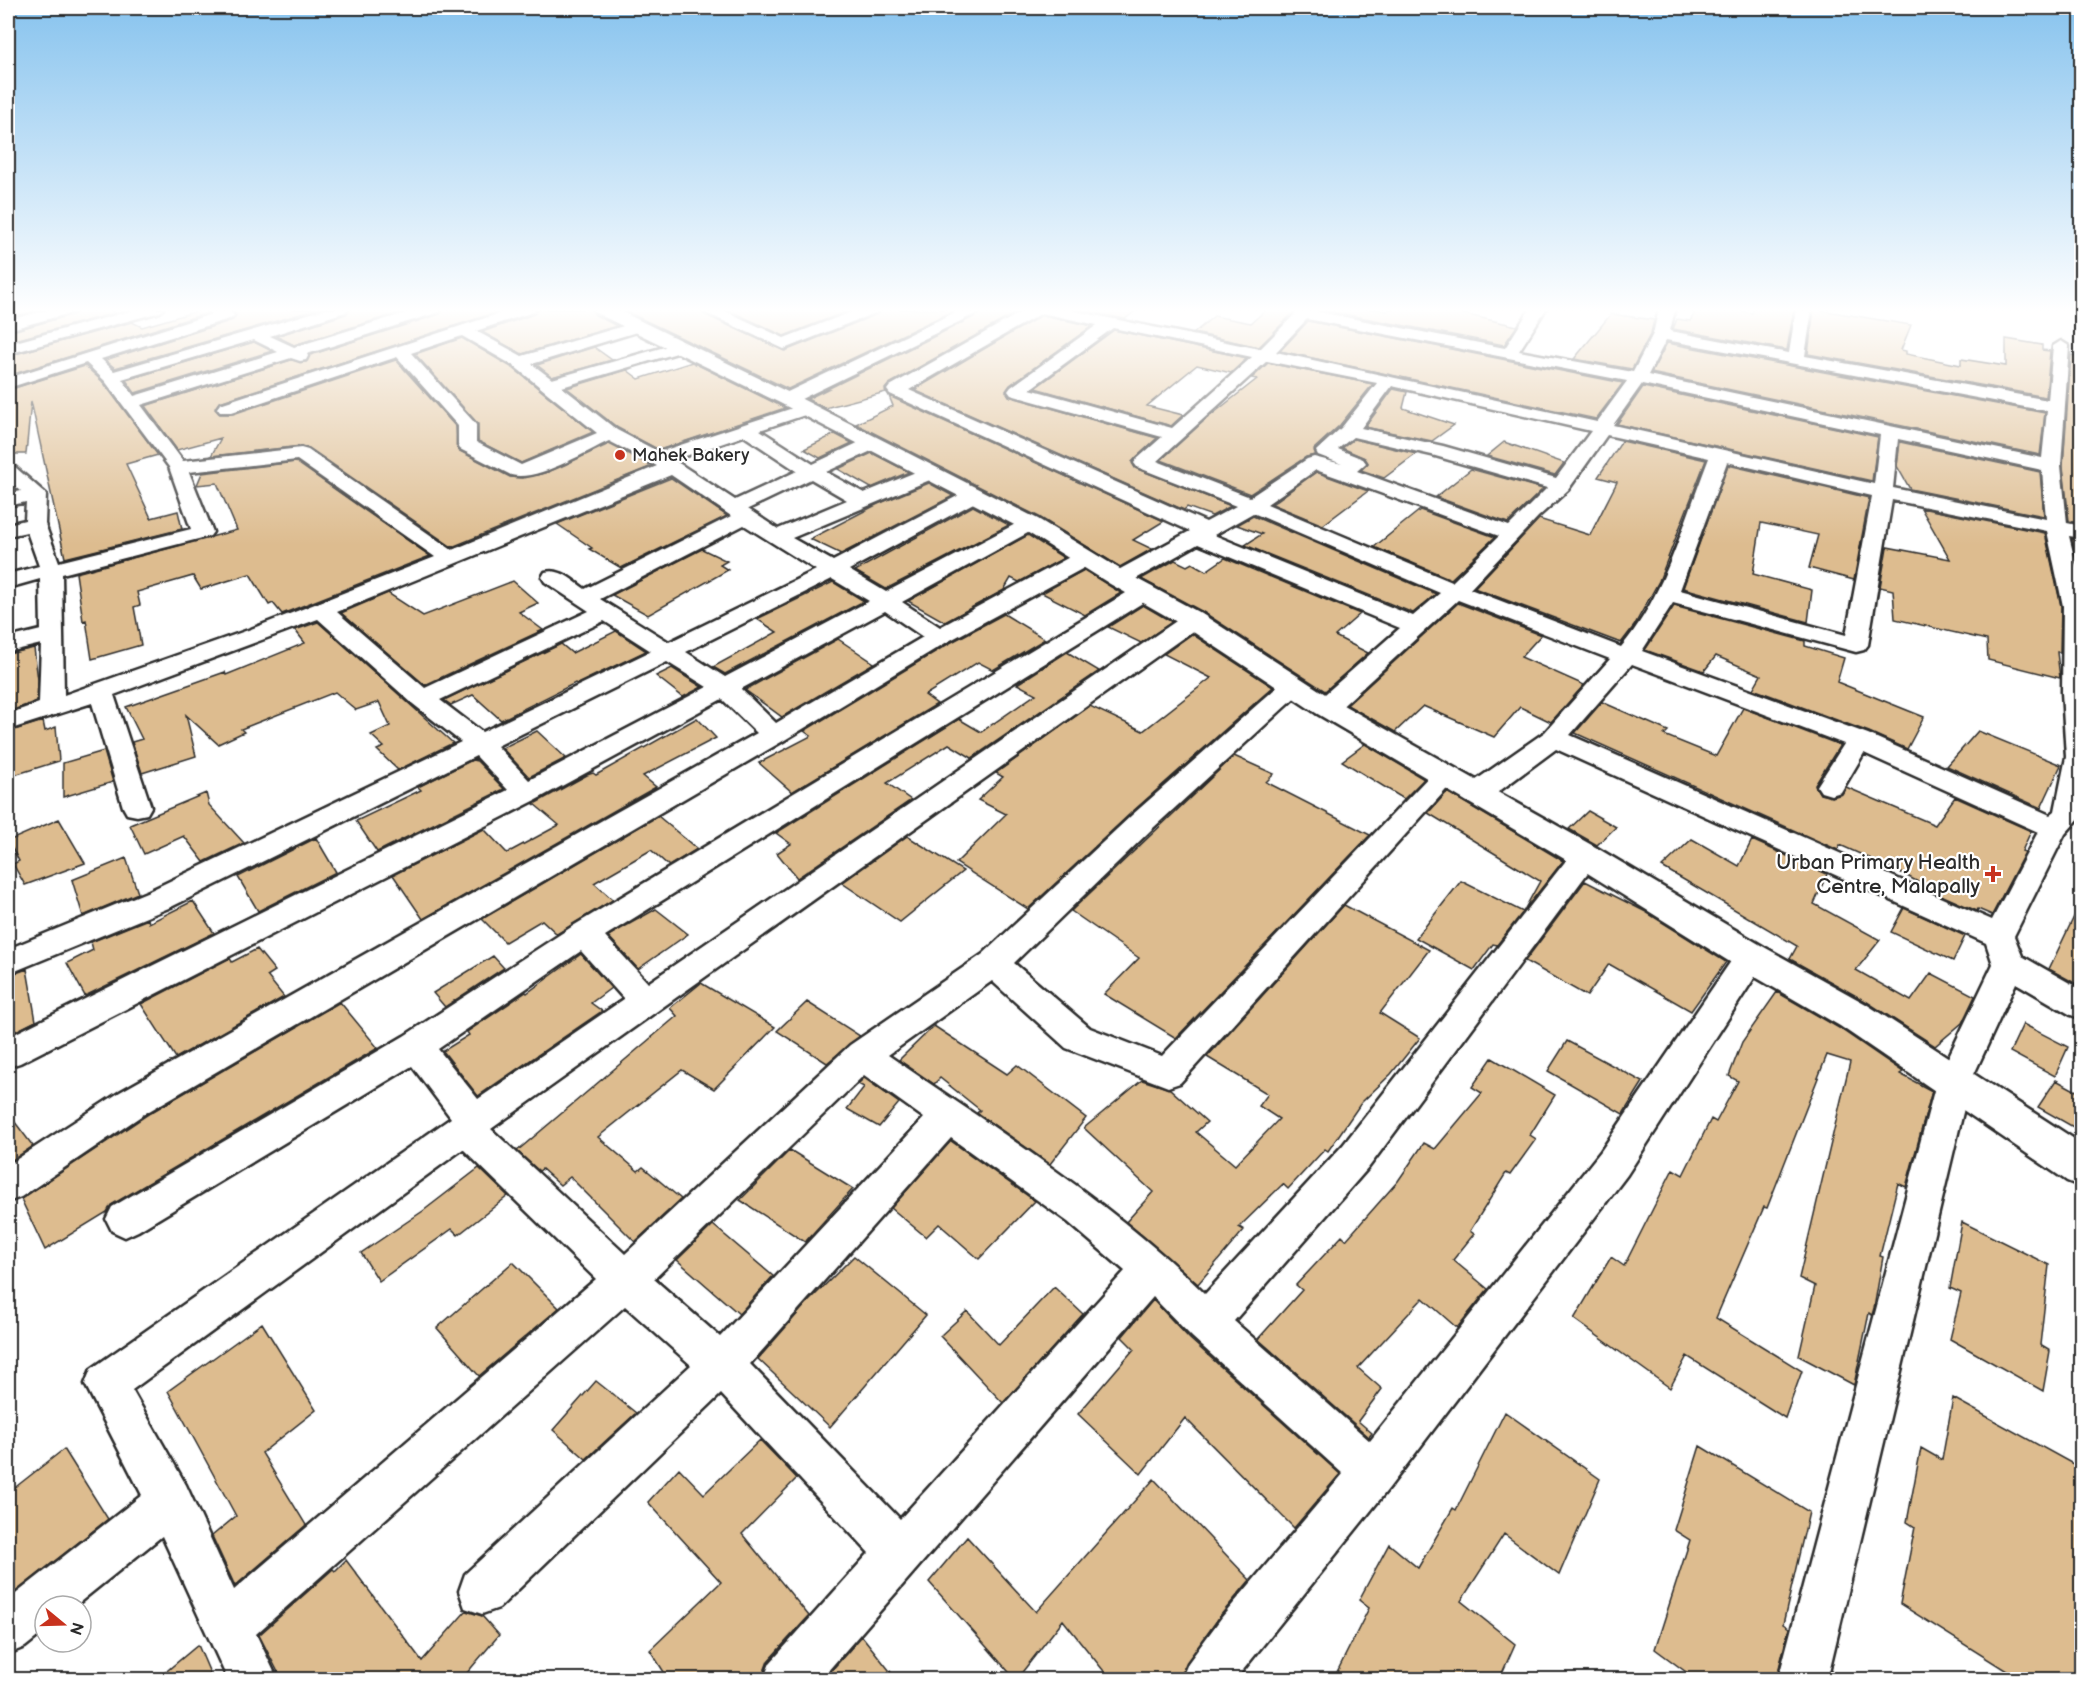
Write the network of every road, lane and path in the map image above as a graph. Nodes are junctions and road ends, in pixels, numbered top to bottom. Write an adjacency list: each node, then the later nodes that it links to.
1 (120, 388): 17 (street)
2 (179, 388): 17 (street)
3 (291, 388): 20 (street)
4 (434, 388): 25 (street)
5 (554, 388): 25 (street)
6 (764, 388): 18 (street)
7 (826, 388): 18 (street)
8 (900, 388): 48 (street)
9 (1021, 388): 26 (street)
10 (1228, 388): 26 (street)
11 (1383, 388): 23 (street)
12 (1418, 388): 22 (street)
13 (1631, 388): 22 (street)
14 (1683, 388): 24 (street)
15 (1950, 388): 19 (street)
16 (2058, 388): 19 (street)
17 (132, 402): 31 (street)
18 (796, 404): 21 (street); 27 (street)
19 (2056, 407): 30 (street)
20 (226, 408)
21 (746, 429): 29 (street); 33 (street)
22 (1603, 430): 28 (street); 36 (street)
23 (1350, 431): 35 (street); 36 (street)
24 (1890, 432): 30 (street); 37 (street)
25 (609, 434): 29 (street)
26 (1177, 435): 42 (street)
27 (873, 443): 33 (street); 34 (street)
28 (1720, 455): 37 (street); 59 (street)
29 (665, 463): 43 (street); 51 (street)
30 (2051, 466): 47 (street)
31 (178, 467): 51 (street); 53 (street)
32 (8, 471): 38 (street)
33 (812, 472): 41 (street); 43 (street)
34 (930, 473): 39 (street); 41 (street)
35 (1343, 473): 42 (street); 49 (street)
36 (1561, 486): 49 (street)
37 (1883, 492): 47 (street); 59 (street)
38 (36, 494): 40 (street); 44 (street)
39 (974, 495): 45 (street); 54 (street)
40 (8, 500)
41 (862, 500): 50 (street)
42 (1252, 505): 48 (street); 58 (street)
43 (740, 512): 50 (street); 60 (street)
44 (35, 524): 46 (street); 53 (street)
45 (1030, 524): 52 (street); 61 (street)
46 (8, 530)
47 (2069, 530): 62 (street)
48 (1202, 533): 57 (street); 66 (street)
49 (1513, 534): 58 (street)
50 (776, 537): 54 (street)
51 (450, 558): 63 (street)
52 (1085, 558): 57 (street); 68 (street)
53 (51, 570): 56 (street); 67 (street)
54 (833, 570): 61 (street); 70 (street)
55 (553, 577): 60 (street)
56 (8, 581)
57 (1131, 586): 65 (street); 91 (street)
58 (1455, 591): 66 (street); 71 (street)
59 (1667, 594): 71 (street)
60 (584, 598): 64 (street)
61 (887, 602): 68 (street); 73 (street)
62 (2078, 607): 75 (street)
63 (322, 611): 74 (street); 76 (street)
64 (605, 612): 70 (street); 76 (street)
65 (1193, 620): 72 (street); 96 (street)
66 (1414, 625): 77 (street)
67 (53, 634): 69 (street); 78 (street)
68 (939, 637): 80 (street)
69 (8, 645)
70 (670, 651): 73 (street); 83 (street)
71 (1627, 656): 81 (street); 82 (street)
72 (1293, 686): 77 (street); 95 (street)
73 (725, 688): 80 (street); 86 (street)
74 (101, 692): 78 (street); 88 (street)
75 (2078, 693): 89 (street)
76 (422, 699): 83 (street)
77 (1326, 707): 84 (street)
78 (51, 709): 79 (street)
79 (8, 722)
80 (774, 735): 105 (street)
81 (1554, 738): 87 (street); 92 (street)
82 (1859, 740): 85 (street); 89 (street)
83 (480, 744): 86 (street); 94 (street)
84 (1445, 775): 87 (street); 95 (street)
85 (1831, 786)
86 (526, 793): 99 (street)
87 (1476, 794): 90 (street)
88 (137, 807)
89 (2054, 828): 92 (street)
90 (1586, 856): 93 (street); 109 (street)
91 (584, 933): 96 (street); 98 (street)
92 (2004, 950): 97 (street); 101 (street)
93 (1751, 957): 101 (street); 111 (street)
94 (8, 962)
95 (994, 963): 100 (street)
96 (646, 1002): 103 (street)
97 (2082, 1006)
98 (416, 1046): 103 (street); 106 (street)
99 (8, 1053)
100 (862, 1055): 102 (street); 108 (street)
101 (1953, 1083): 104 (street); 120 (street)
102 (948, 1117): 107 (street); 110 (street)
103 (470, 1125): 108 (street); 112 (street)
104 (2082, 1168)
105 (8, 1185)
106 (125, 1219)
107 (1152, 1269): 109 (street); 113 (street)
108 (625, 1280): 110 (street); 115 (street)
109 (1206, 1323): 111 (street)
110 (722, 1365): 113 (street); 114 (street)
111 (1374, 1472): 119 (street)
112 (170, 1501): 115 (street); 116 (street)
113 (900, 1552): 118 (street)
114 (482, 1591)
115 (227, 1628): 117 (street)
116 (8, 1630)
117 (254, 1680)
118 (787, 1680)
119 (1205, 1680)
120 (1802, 1680)

